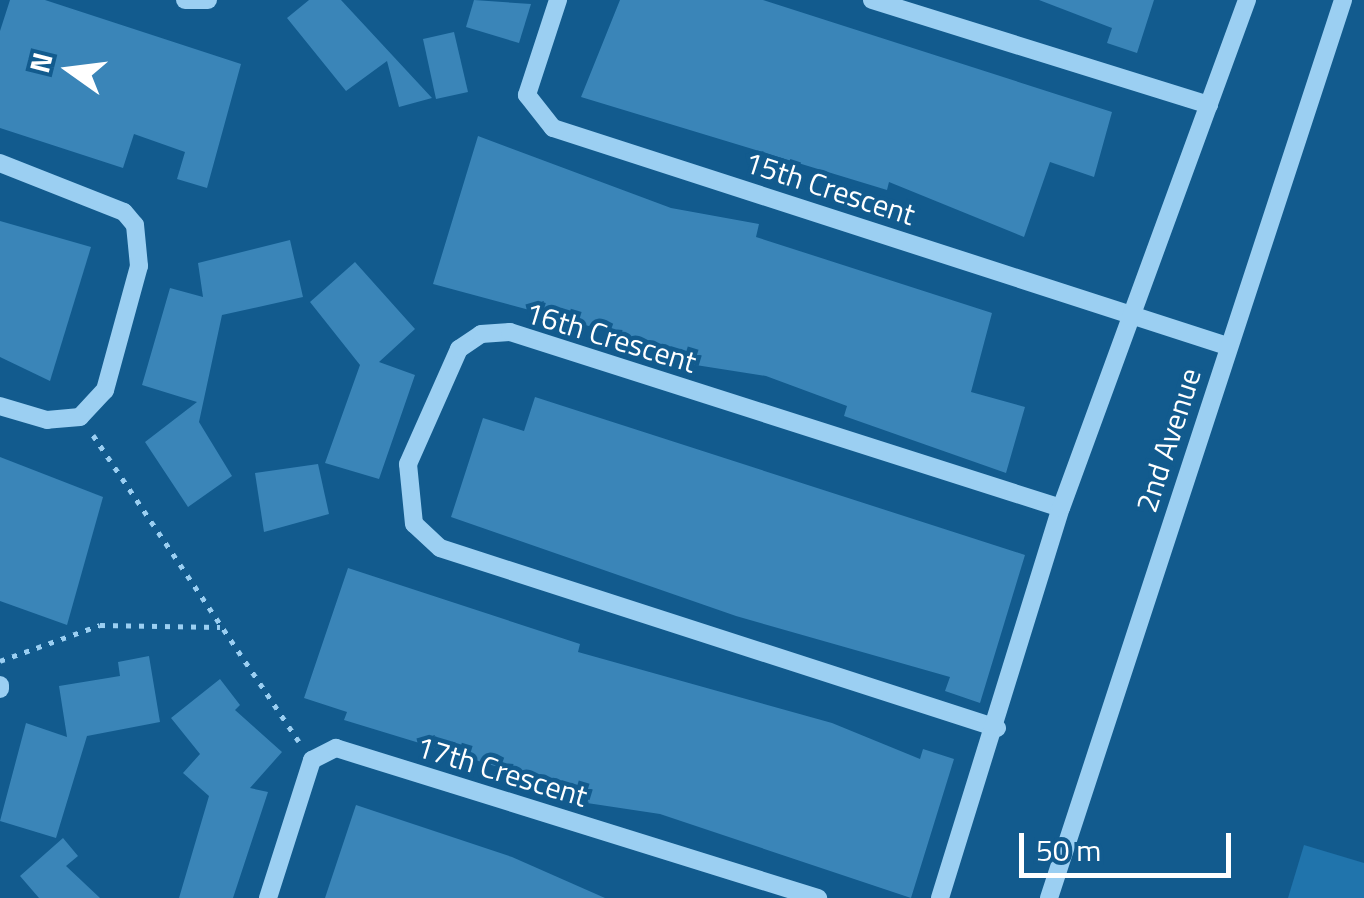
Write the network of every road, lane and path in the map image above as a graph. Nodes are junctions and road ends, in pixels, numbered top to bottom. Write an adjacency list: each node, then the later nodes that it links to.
1 (185, 0): 2 (street)
2 (208, 0)
3 (558, 0): 9 (street, 15th Crescent)
4 (872, 0): 7 (street)
5 (1247, 0): 7 (street)
6 (1343, 0): 10 (street, 2nd Avenue)
7 (1208, 105): 9 (street)
8 (0, 163): 12 (street)
9 (1136, 316): 10 (street, 15th Crescent); 13 (street)
10 (1226, 346): 21 (street, 2nd Avenue)
11 (0, 406): 12 (street)
12 (80, 416): 14 (path)
13 (1061, 508): 16 (street); 16 (street, 16th Crescent)
14 (220, 627): 15 (path); 17 (path)
15 (0, 661)
16 (997, 728): 20 (street)
17 (312, 760): 18 (street); 19 (street, 17th Crescent)
18 (268, 898)
19 (818, 898)
20 (940, 898)
21 (1049, 898)

